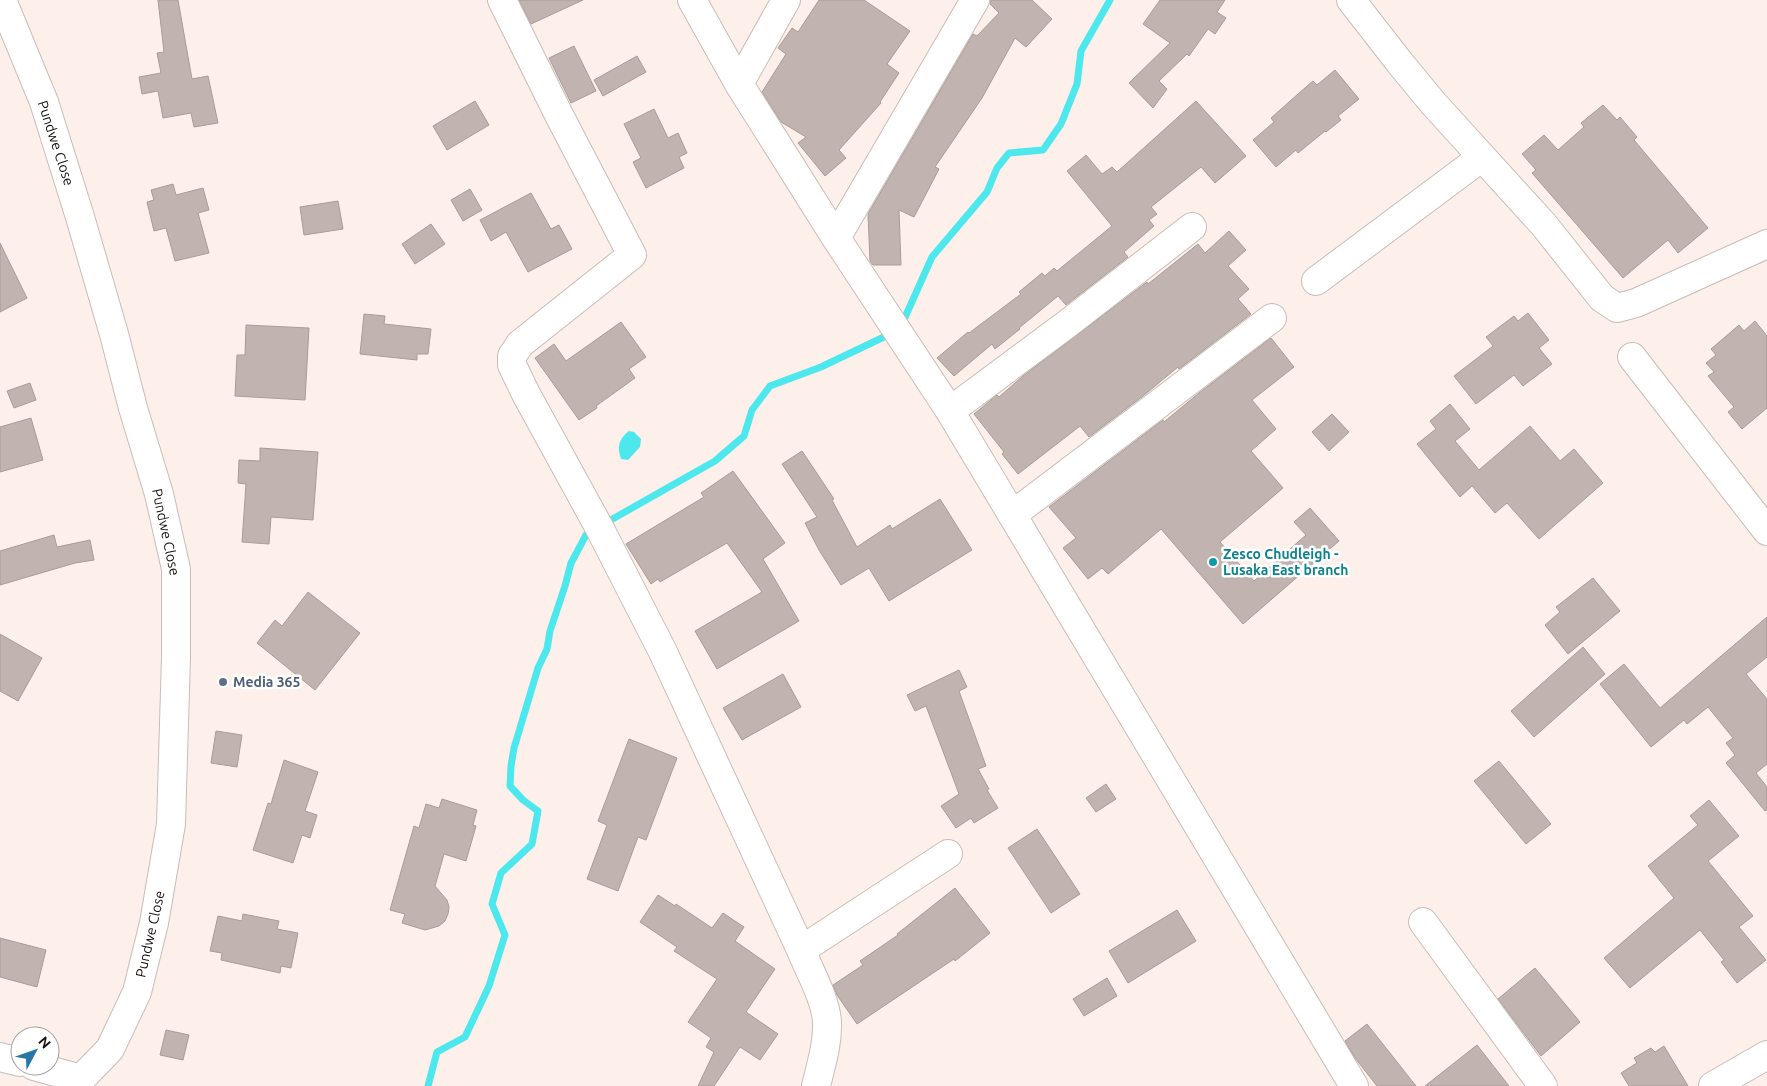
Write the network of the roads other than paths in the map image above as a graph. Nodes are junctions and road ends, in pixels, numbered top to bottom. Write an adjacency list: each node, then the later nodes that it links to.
1 (2, 0): 23 (street, Pundwe Close)
2 (502, 0): 20 (street)
3 (692, 0): 7 (street)
4 (786, 0): 7 (street)
5 (975, 0): 10 (street)
6 (1351, 0): 8 (street)
7 (739, 84): 10 (street)
8 (1482, 157): 11 (street); 12 (street)
9 (1192, 227): 15 (street)
10 (836, 238): 15 (street)
11 (1767, 244)
12 (1316, 281)
13 (1272, 318): 16 (street)
14 (1632, 357): 17 (street)
15 (950, 411): 16 (street)
16 (1012, 515): 25 (street)
17 (1767, 531)
18 (948, 854): 20 (street)
19 (1423, 922): 26 (street)
20 (801, 950): 24 (street)
21 (1767, 1055): 27 (street)
22 (60, 1075): 23 (street, Pundwe Close)
23 (80, 1082)
24 (816, 1086)
25 (1354, 1086)
26 (1543, 1086)
27 (1713, 1086)

